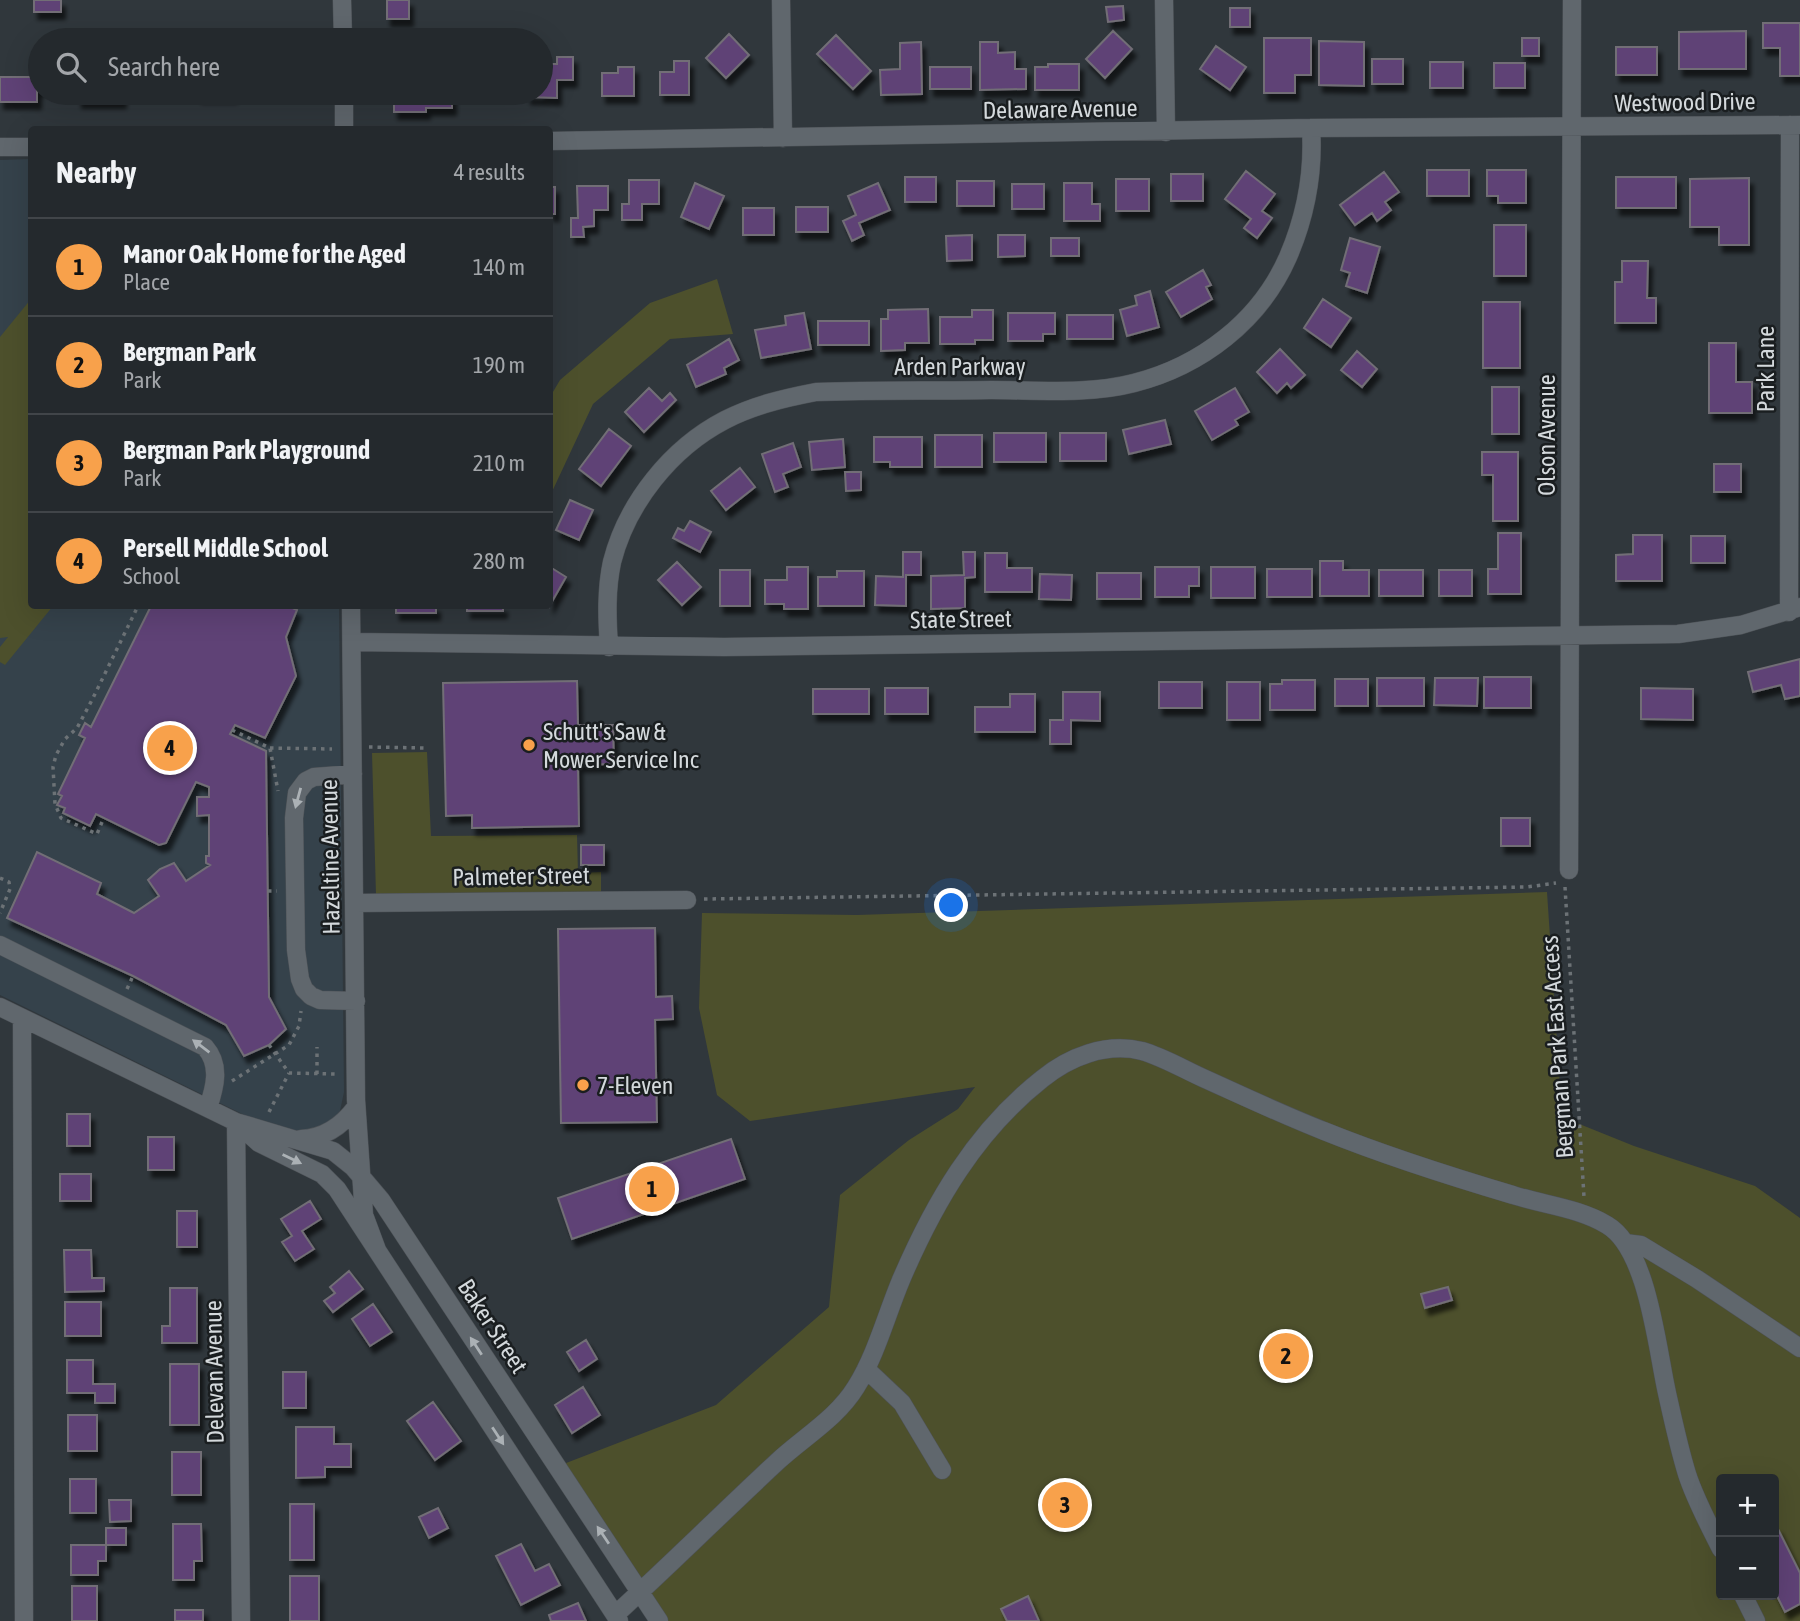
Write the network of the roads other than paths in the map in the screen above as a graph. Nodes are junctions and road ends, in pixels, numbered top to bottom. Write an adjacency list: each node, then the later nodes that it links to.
1 (342, 0): 5 (street)
2 (781, 0): 12 (street)
3 (1164, 0): 11 (street)
4 (1572, 0): 10 (street, Olson Avenue)
5 (343, 28)
6 (344, 105): 8 (street)
7 (1795, 125): 10 (street, Westwood Drive); 17 (street, Park Lane)
8 (345, 126)
9 (1311, 128): 10 (street, Delaware Avenue); 11 (street, Delaware Avenue); 20 (street, Arden Parkway)
10 (1570, 128): 18 (street, Olson Avenue)
11 (1167, 132): 12 (street, Delaware Avenue)
12 (783, 138): 13 (street, Delaware Avenue)
13 (553, 141)
14 (0, 147): 15 (street)
15 (28, 147)
16 (351, 609): 19 (street, Hazeltine Avenue)
17 (1795, 610): 18 (street, State Street)
18 (1571, 635): 20 (street, State Street); 22 (street, Olson Avenue)
19 (352, 642): 20 (street, State Street); 21 (street, Hazeltine Avenue)
20 (608, 647)
21 (353, 774): 24 (street, Hazeltine Avenue); 26 (street, one-way to 26)
22 (1567, 874)
23 (687, 900): 24 (street, Palmeter Street)
24 (355, 903): 26 (street, Hazeltine Avenue)
25 (0, 945): 30 (street, one-way to 25)
26 (356, 1001): 29 (street, Hazeltine Avenue)
27 (0, 1007): 28 (street, Baker Street)
28 (22, 1018): 30 (street, Baker Street); 43 (street)
29 (356, 1107): 32 (street); 33 (street, Hazeltine Avenue)
30 (208, 1108): 31 (street, Baker Street)
31 (236, 1122): 32 (street, Baker Street); 35 (street, Baker Street, one-way to 35); 44 (street, Delevan Avenue)
32 (295, 1139): 33 (street, Baker Street)
33 (360, 1175): 35 (street, Hazeltine Avenue); 40 (street, Baker Street, one-way to 33)
34 (1625, 1243): 36 (street); 37 (street); 39 (street)
35 (377, 1251): 42 (street, Baker Street, one-way to 42)
36 (1800, 1348)
37 (866, 1369): 38 (street); 40 (street)
38 (942, 1470)
39 (1716, 1538)
40 (640, 1592): 42 (street); 45 (street, Baker Street)
41 (1746, 1600): 46 (street)
42 (617, 1618)
43 (24, 1621)
44 (241, 1621)
45 (659, 1621)
46 (1756, 1621)

